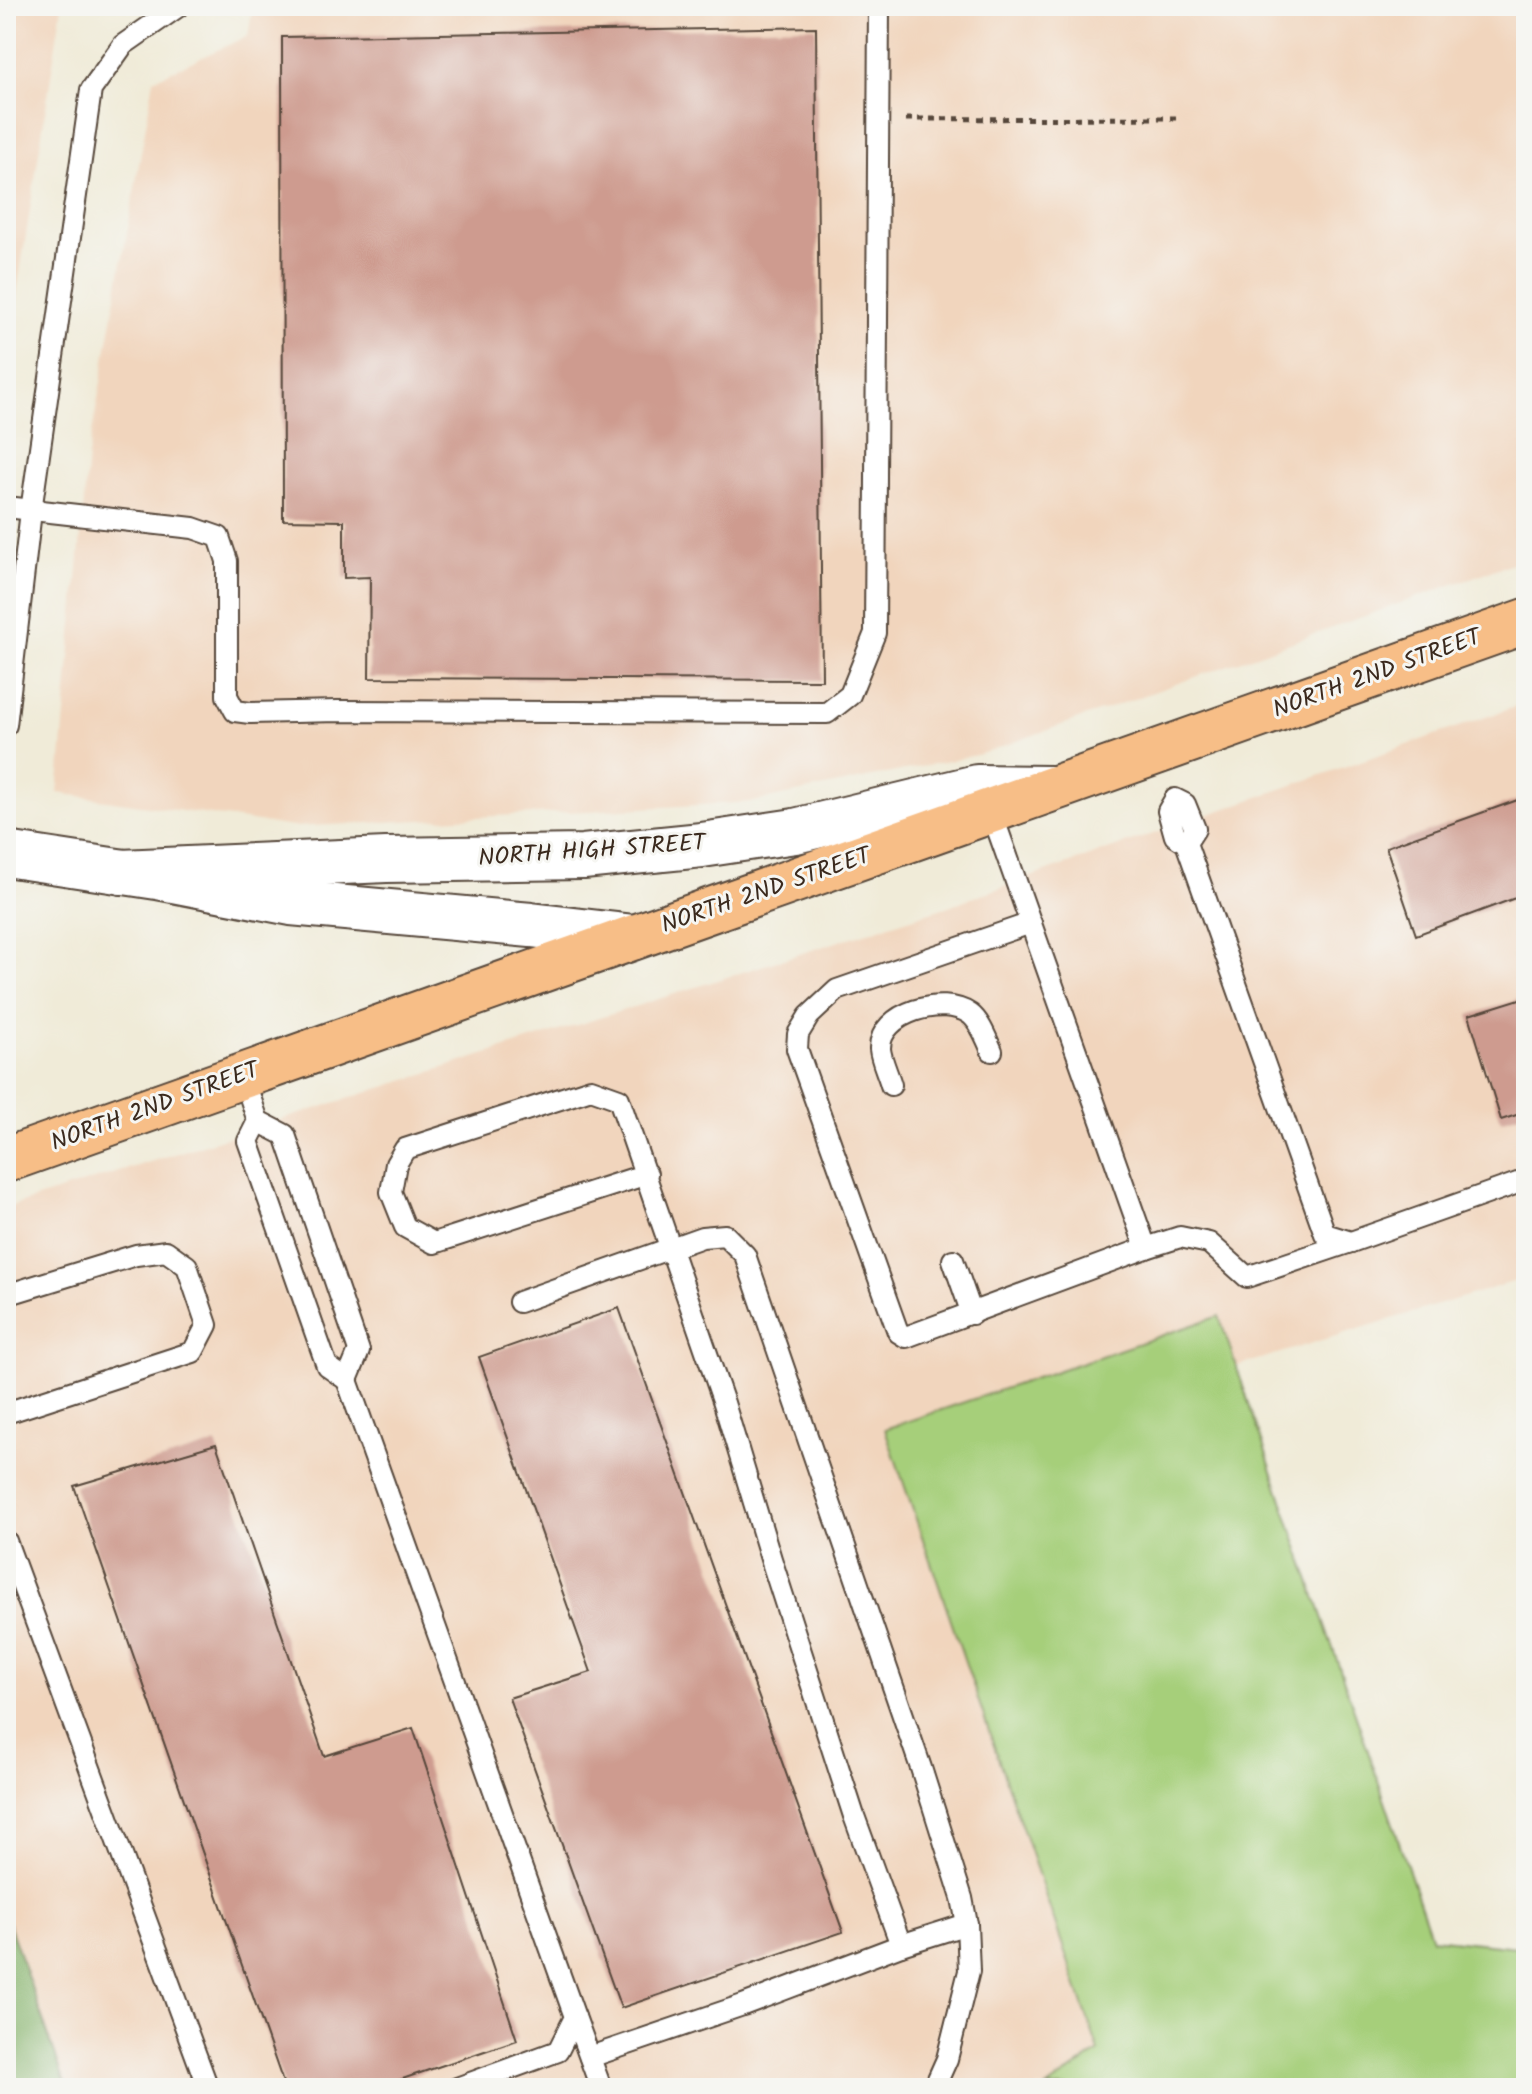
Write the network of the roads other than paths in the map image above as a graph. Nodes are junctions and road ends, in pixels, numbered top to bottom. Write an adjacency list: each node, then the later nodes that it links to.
1 (179, 6): 4 (lane)
2 (879, 6): 4 (lane)
3 (6, 507): 4 (lane)
4 (31, 511): 6 (lane)
5 (1526, 621): 7 (main road, NORTH 2ND STREET)
6 (6, 725)
7 (1057, 788): 8 (main road, NORTH 2ND STREET); 11 (street, NORTH HIGH STREET)
8 (991, 811): 12 (lane); 13 (main road, NORTH 2ND STREET)
9 (1186, 843): 21 (lane)
10 (6, 854): 11 (street, NORTH HIGH STREET)
11 (121, 872): 13 (street, NORTH HIGH STREET)
12 (1031, 923): 23 (lane); 27 (lane)
13 (634, 937): 15 (main road, NORTH 2ND STREET)
14 (992, 1051): 16 (lane)
15 (243, 1076): 17 (lane); 18 (main road, NORTH 2ND STREET)
16 (891, 1085)
17 (258, 1121): 28 (lane); 28 (lane)
18 (6, 1160)
19 (647, 1174): 19 (lane); 22 (lane)
20 (1526, 1180): 21 (lane)
21 (1351, 1242): 23 (lane)
22 (671, 1247): 26 (lane); 31 (lane); 32 (lane)
23 (1146, 1248): 27 (lane)
24 (953, 1260): 27 (lane)
25 (6, 1295): 29 (lane)
26 (519, 1302)
27 (972, 1314)
28 (347, 1380): 33 (lane)
29 (6, 1413)
30 (6, 1541): 35 (lane)
31 (967, 1924): 32 (lane); 38 (lane)
32 (901, 1945): 34 (lane)
33 (575, 2017): 34 (lane); 36 (lane)
34 (590, 2057): 37 (lane)
35 (208, 2088)
36 (457, 2088)
37 (601, 2088)
38 (934, 2088)

